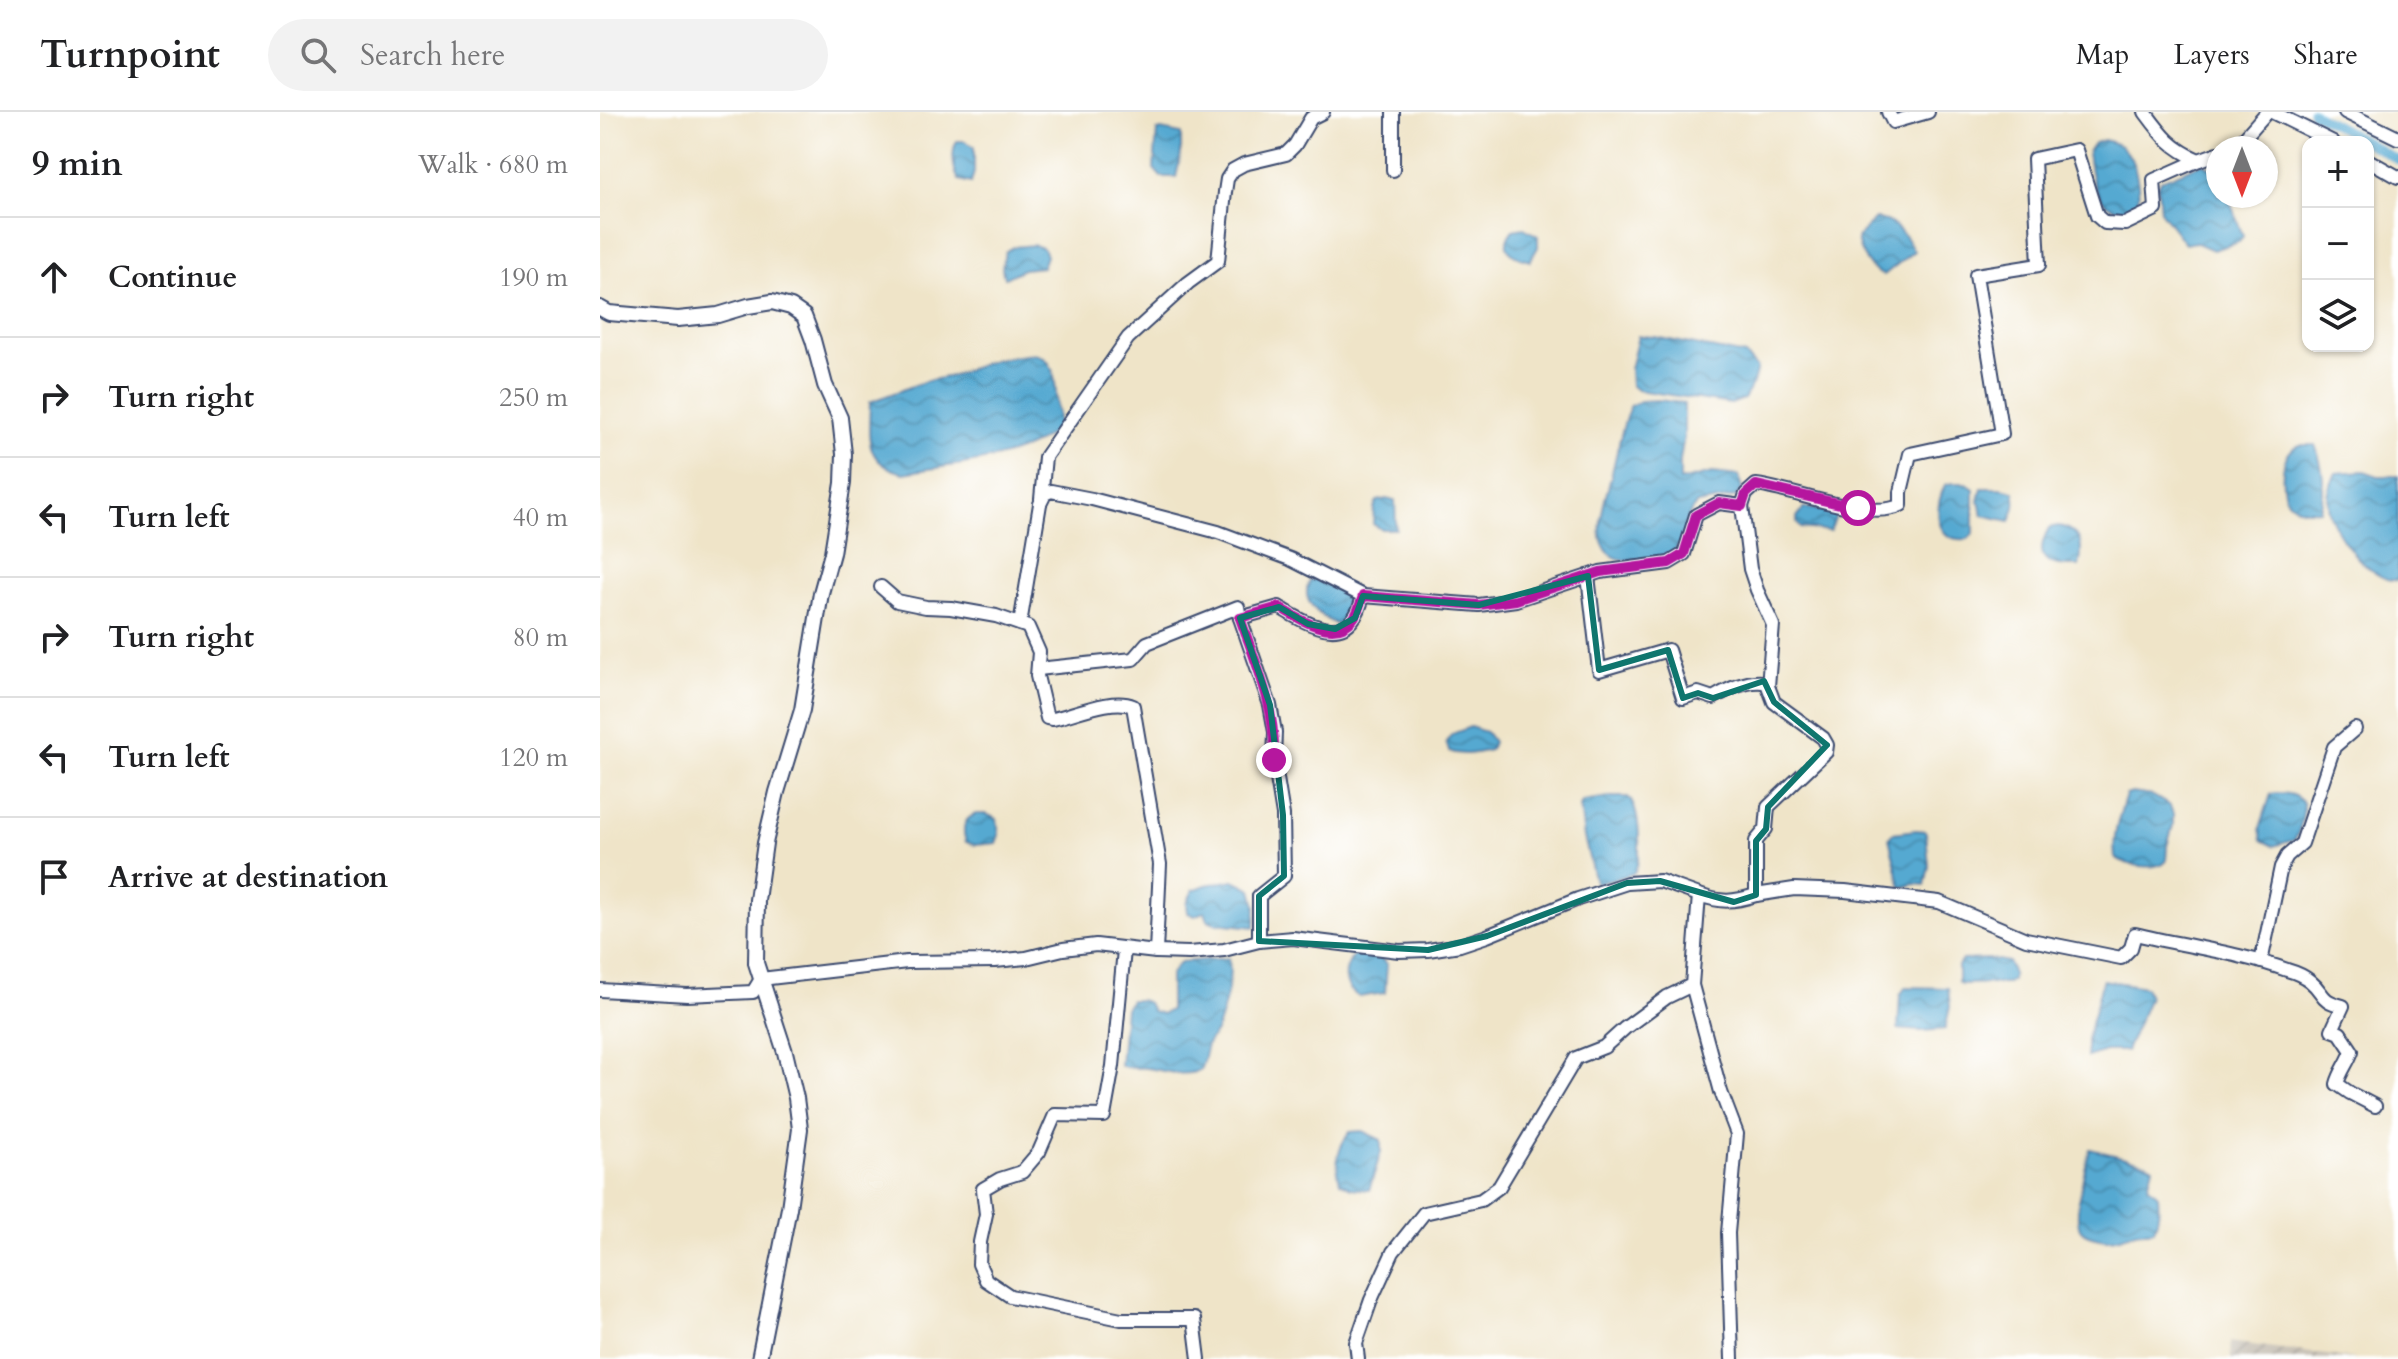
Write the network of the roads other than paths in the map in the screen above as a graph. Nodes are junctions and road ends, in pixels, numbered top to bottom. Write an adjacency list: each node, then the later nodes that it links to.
1 (1323, 112): 17 (street)
2 (1393, 112): 14 (street)
3 (1888, 112): 4 (street)
4 (1928, 112)
5 (2145, 112): 12 (street)
6 (2270, 112): 8 (street); 9 (street)
7 (2345, 112): 10 (street)
8 (2247, 136)
9 (2320, 136)
10 (2398, 138)
11 (2206, 157): 12 (street)
12 (2199, 160): 18 (street)
13 (2374, 163): 15 (street)
14 (1393, 170)
15 (2398, 177)
16 (600, 308): 33 (main road)
17 (1040, 504): 21 (street); 23 (street)
18 (1742, 506): 19 (street); 25 (street)
19 (1588, 576): 21 (street); 25 (street)
20 (881, 587): 23 (street)
21 (1363, 596): 22 (street)
22 (1240, 618): 24 (street); 29 (street)
23 (1020, 624): 24 (street)
24 (1038, 669): 31 (street)
25 (1768, 683): 28 (street)
26 (2355, 729): 32 (street)
27 (1699, 895): 28 (street); 29 (street); 34 (street)
28 (1756, 895): 32 (street)
29 (1259, 941): 31 (street)
30 (1124, 950): 31 (street); 33 (street); 38 (street)
31 (1156, 952)
32 (2261, 962): 36 (street)
33 (761, 979): 35 (street); 37 (main road)
34 (1692, 985): 39 (street); 40 (street)
35 (600, 990)
36 (2375, 1106)
37 (759, 1359)
38 (1199, 1359)
39 (1358, 1359)
40 (1732, 1359)

